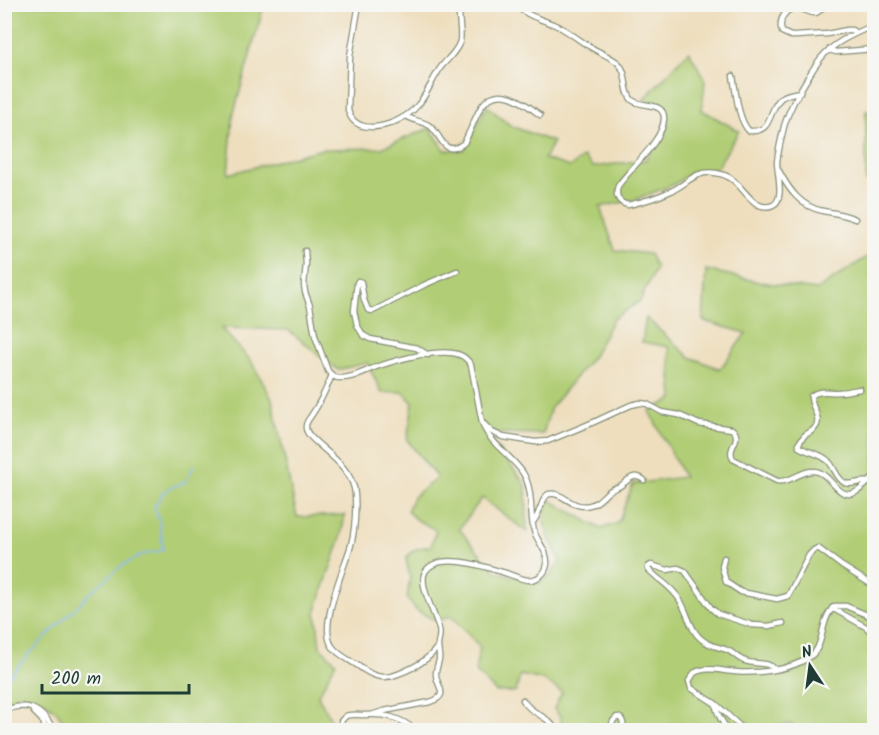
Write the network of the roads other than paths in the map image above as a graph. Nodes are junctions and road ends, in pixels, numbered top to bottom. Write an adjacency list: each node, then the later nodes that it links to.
1 (359, 4): 12 (street)
2 (460, 4): 12 (street)
3 (513, 4): 13 (street)
4 (825, 4): 6 (street)
5 (874, 25): 6 (street)
6 (856, 33): 8 (street)
7 (874, 49): 8 (street)
8 (829, 50): 10 (street)
9 (733, 76): 10 (street)
10 (800, 92): 13 (street)
11 (540, 115): 12 (street)
12 (406, 116)
13 (777, 169): 14 (street)
14 (855, 219)
15 (304, 251): 18 (street)
16 (457, 271): 17 (street)
17 (428, 355): 18 (street); 20 (street)
18 (332, 375): 31 (street)
19 (860, 389): 23 (street)
20 (482, 422): 23 (street); 24 (street)
21 (874, 477): 23 (street)
22 (644, 480): 24 (street)
23 (868, 482)
24 (533, 522): 31 (street)
25 (724, 558): 26 (street)
26 (874, 586)
27 (832, 608): 28 (street); 30 (street); 32 (street)
28 (874, 618)
29 (783, 624): 32 (street)
30 (874, 635)
31 (438, 646): 36 (street)
32 (775, 669): 34 (street)
33 (523, 700): 40 (street)
34 (716, 704): 43 (street); 44 (street)
35 (4, 711): 37 (street)
36 (374, 714): 38 (street); 39 (street)
37 (50, 730)
38 (342, 730)
39 (415, 730)
40 (555, 730)
41 (610, 730): 42 (street)
42 (624, 730)
43 (726, 730)
44 (744, 730)

